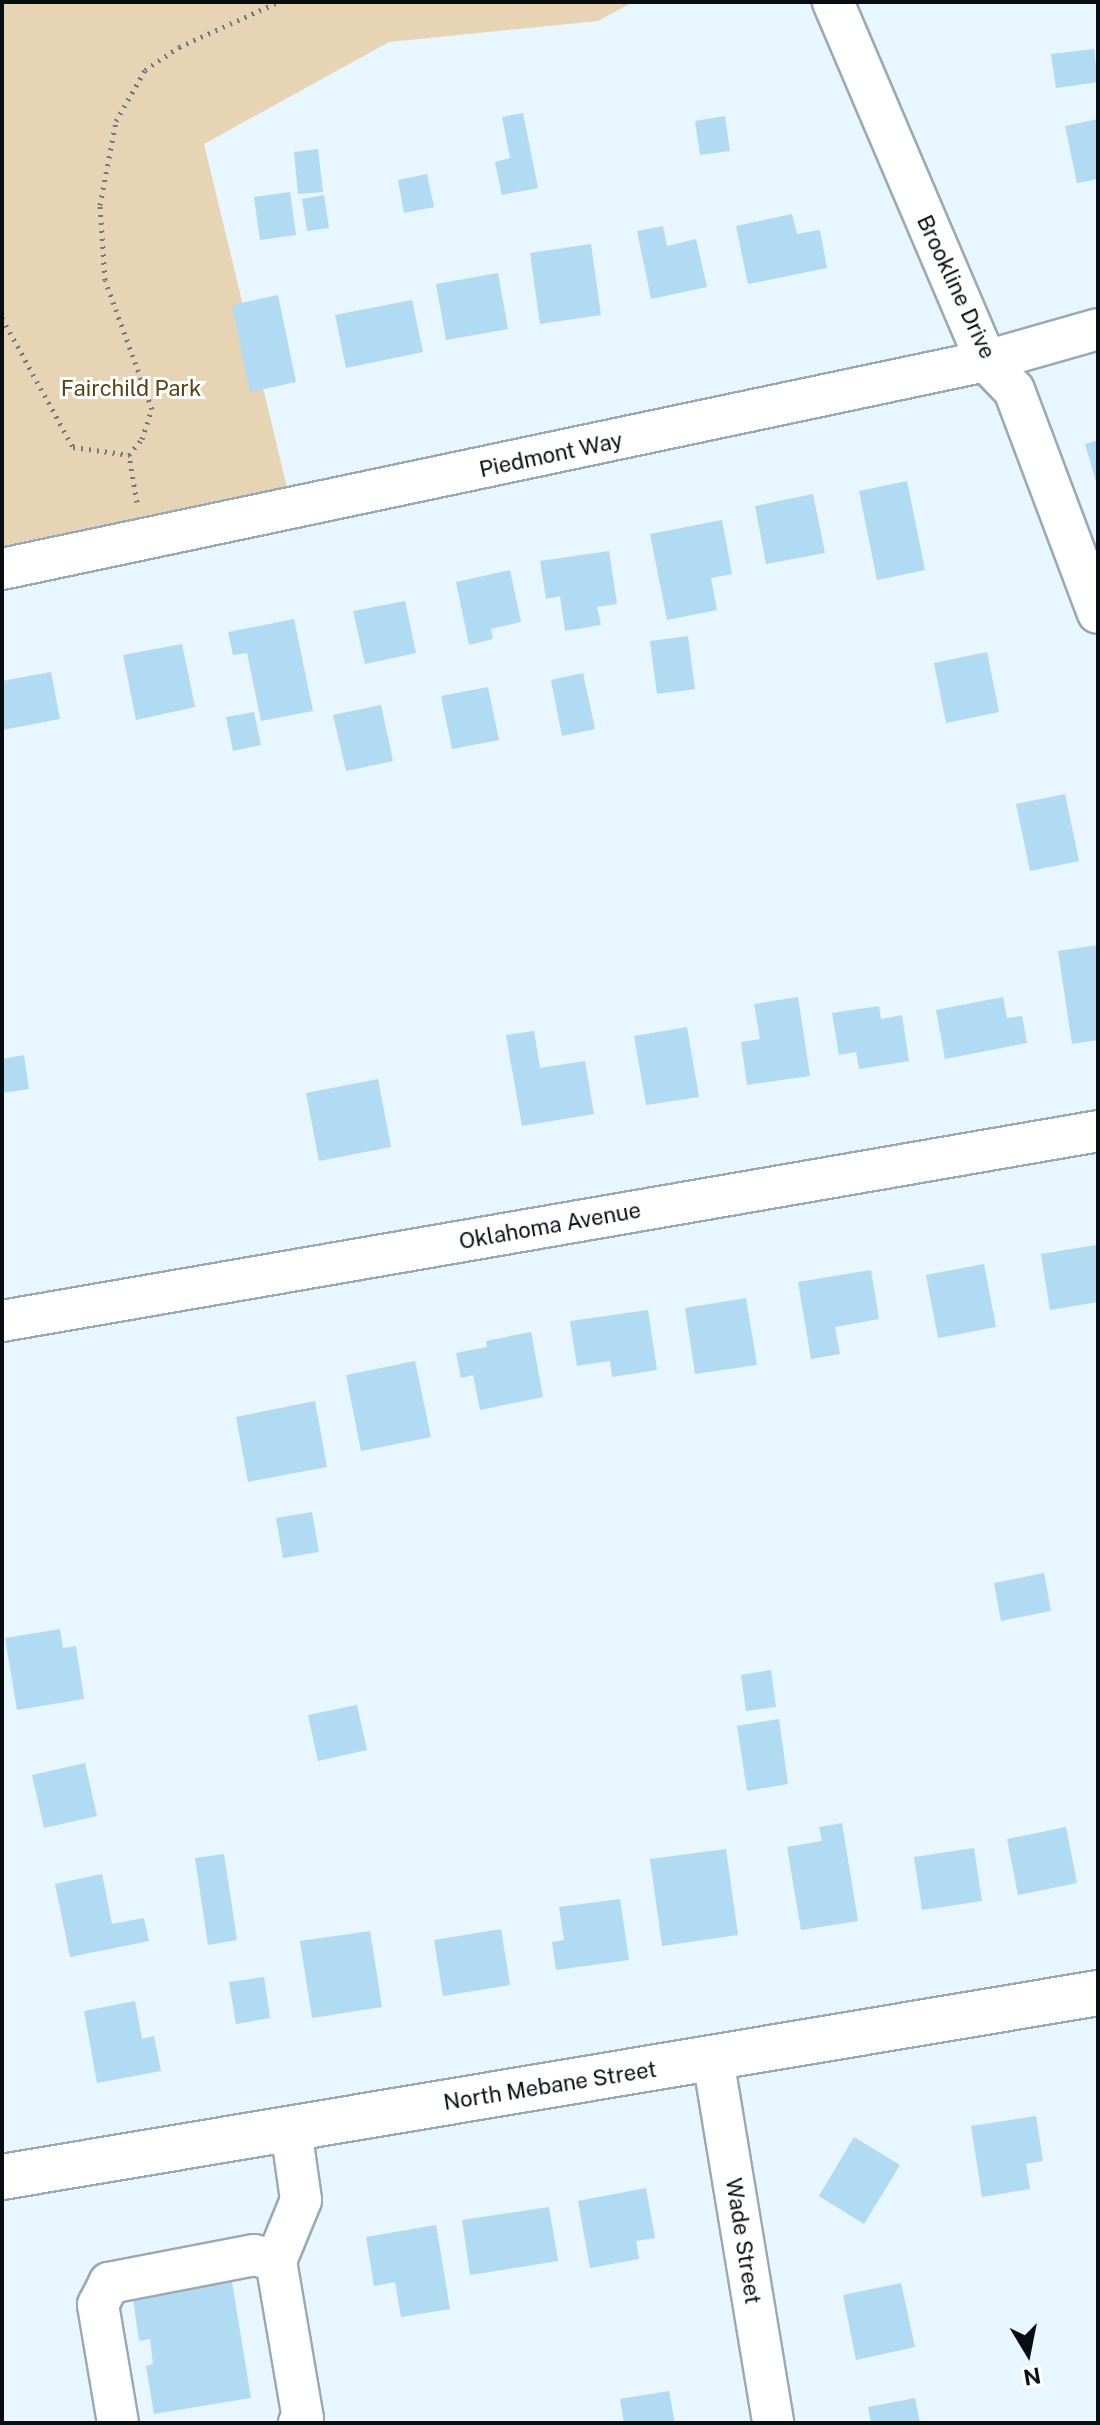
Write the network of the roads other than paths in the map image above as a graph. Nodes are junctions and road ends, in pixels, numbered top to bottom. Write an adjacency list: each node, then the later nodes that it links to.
1 (833, 2): 3 (street, Brookline Drive)
2 (1098, 329): 3 (street, Piedmont Way)
3 (986, 361): 4 (street, Piedmont Way); 5 (street, Brookline Drive)
4 (2, 569)
5 (1098, 613)
6 (1098, 1131): 7 (street, Oklahoma Avenue)
7 (2, 1321)
8 (1098, 1993): 9 (main road, North Mebane Street)
9 (713, 2059): 10 (main road, North Mebane Street); 15 (street, Wade Street)
10 (291, 2129): 11 (main road, North Mebane Street); 12 (street)
11 (2, 2177)
12 (276, 2261): 13 (street); 14 (street)
13 (118, 2423)
14 (299, 2423)
15 (773, 2423)

